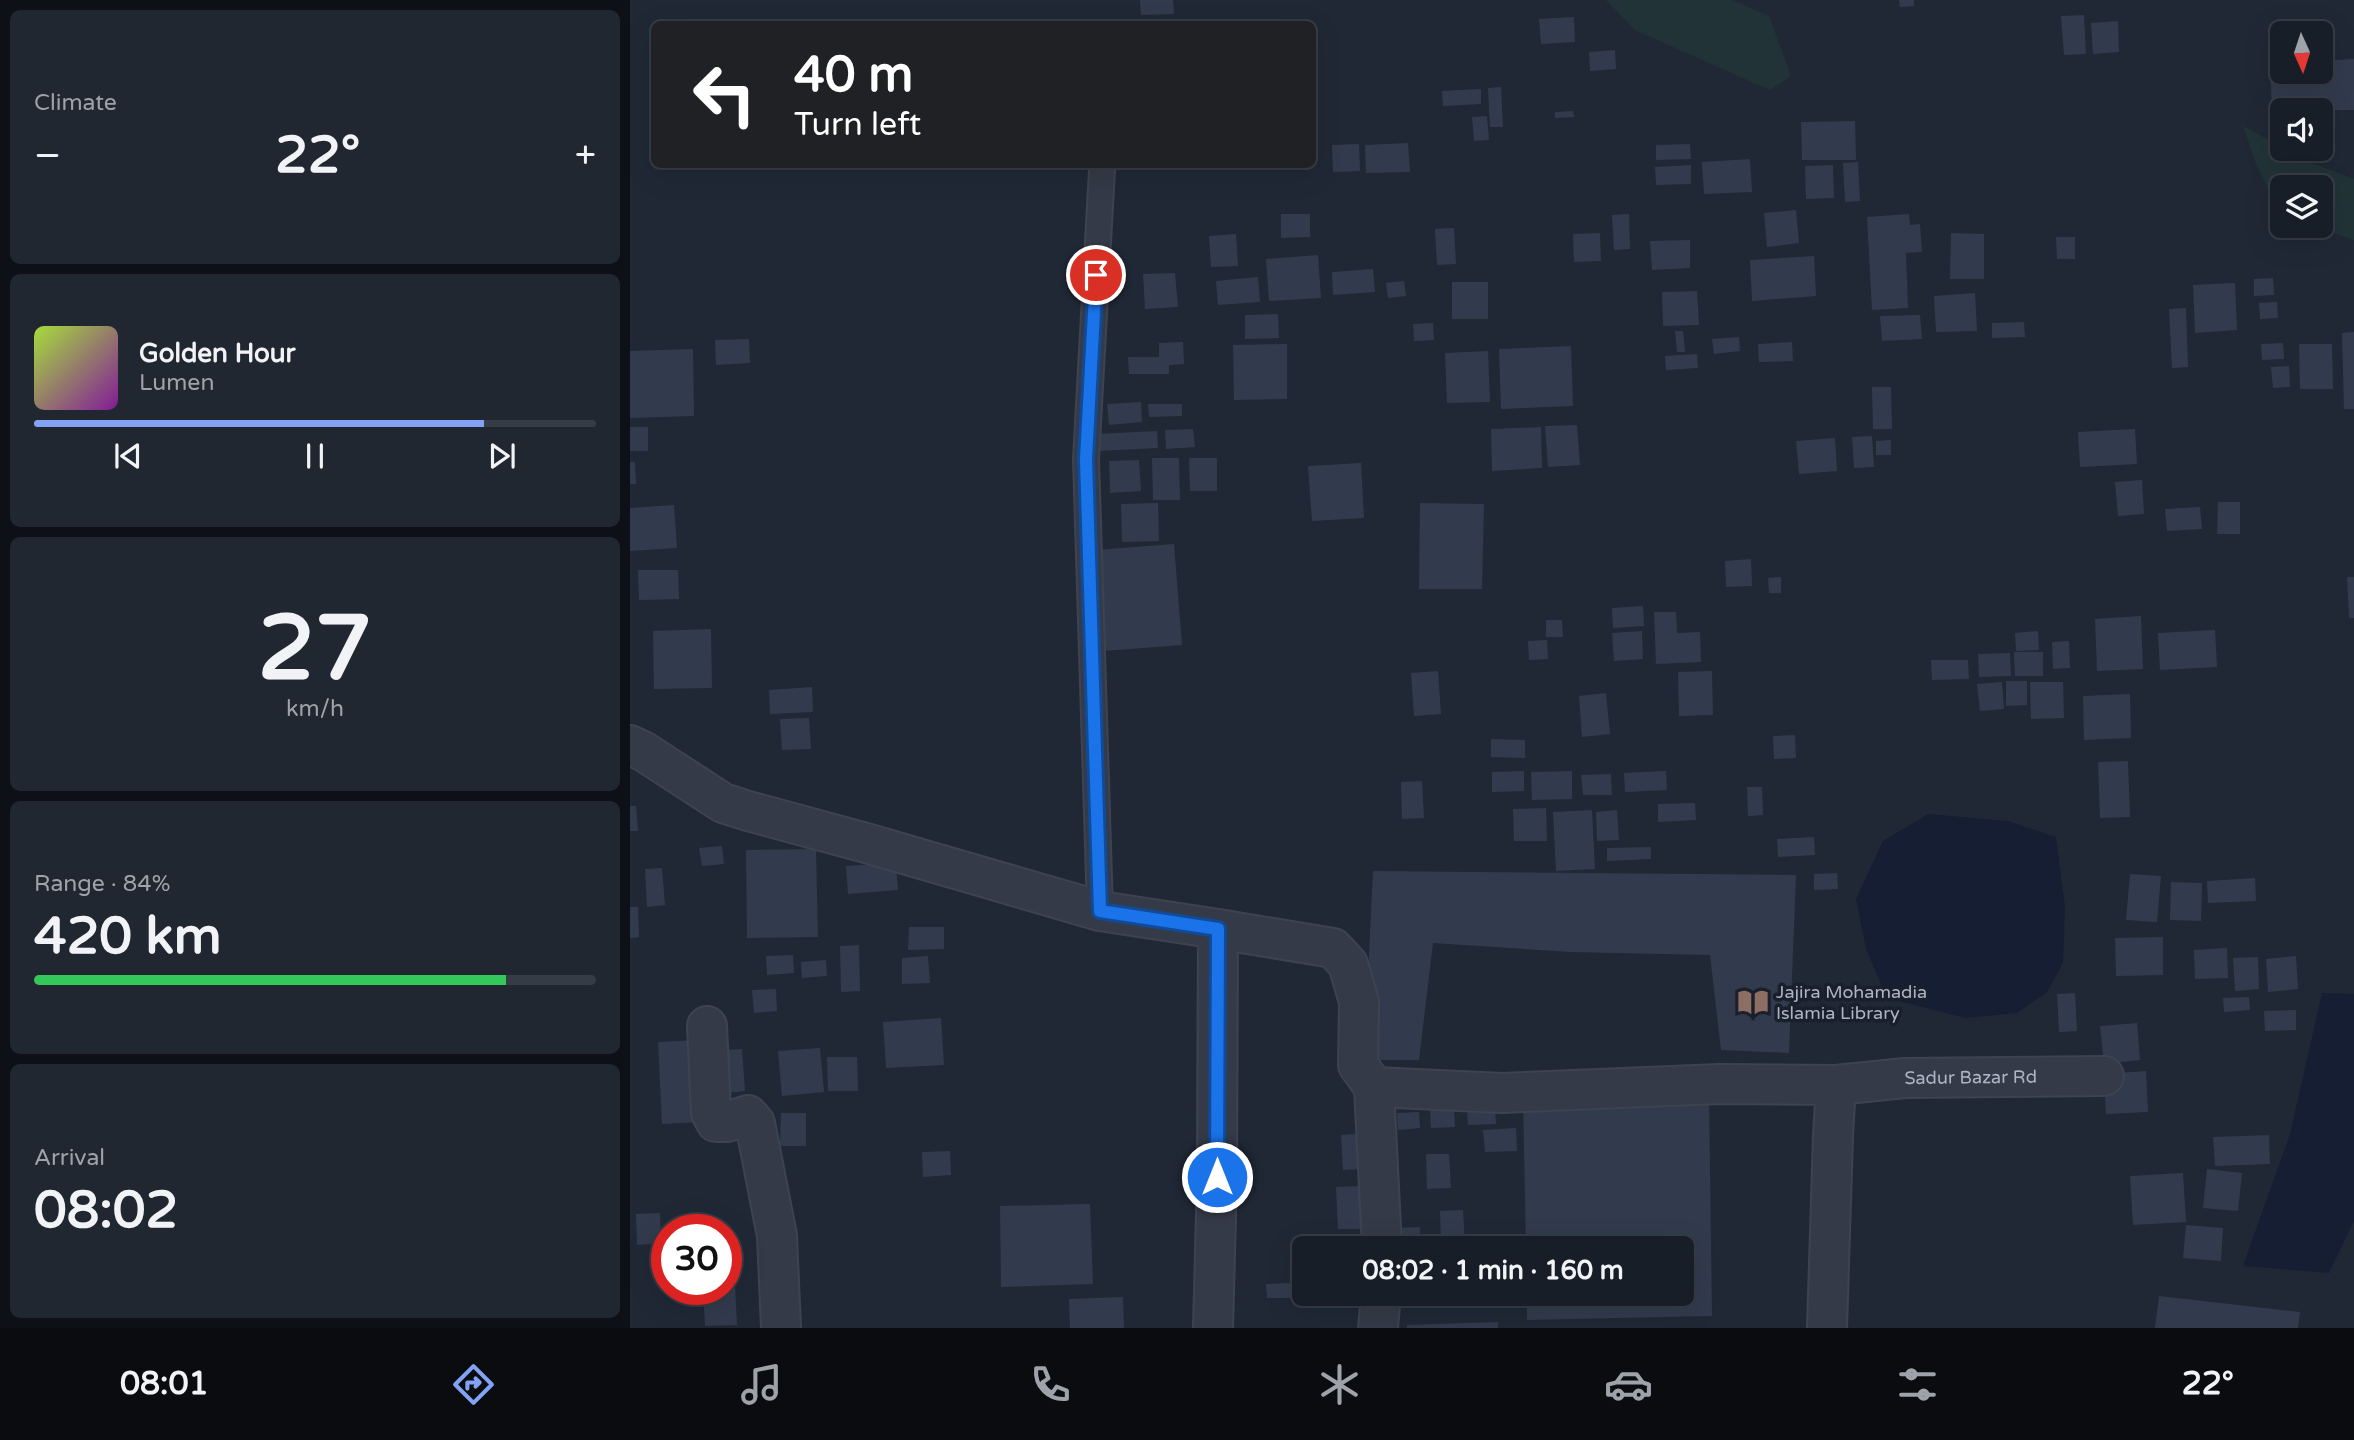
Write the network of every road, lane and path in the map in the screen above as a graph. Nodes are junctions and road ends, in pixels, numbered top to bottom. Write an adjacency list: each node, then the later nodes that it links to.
1 (1102, 170): 3 (lane)
2 (630, 745): 3 (street)
3 (1100, 911): 4 (street)
4 (1218, 929): 8 (street); 12 (street)
5 (707, 1026): 11 (street)
6 (2104, 1076): 7 (street, Sadur Bazar Rd)
7 (1836, 1085): 8 (street, Sadur Bazar Rd); 14 (street)
8 (1374, 1087): 9 (street)
9 (1381, 1236)
10 (1380, 1306): 13 (street)
11 (781, 1328)
12 (1213, 1328)
13 (1378, 1328)
14 (1827, 1328)

